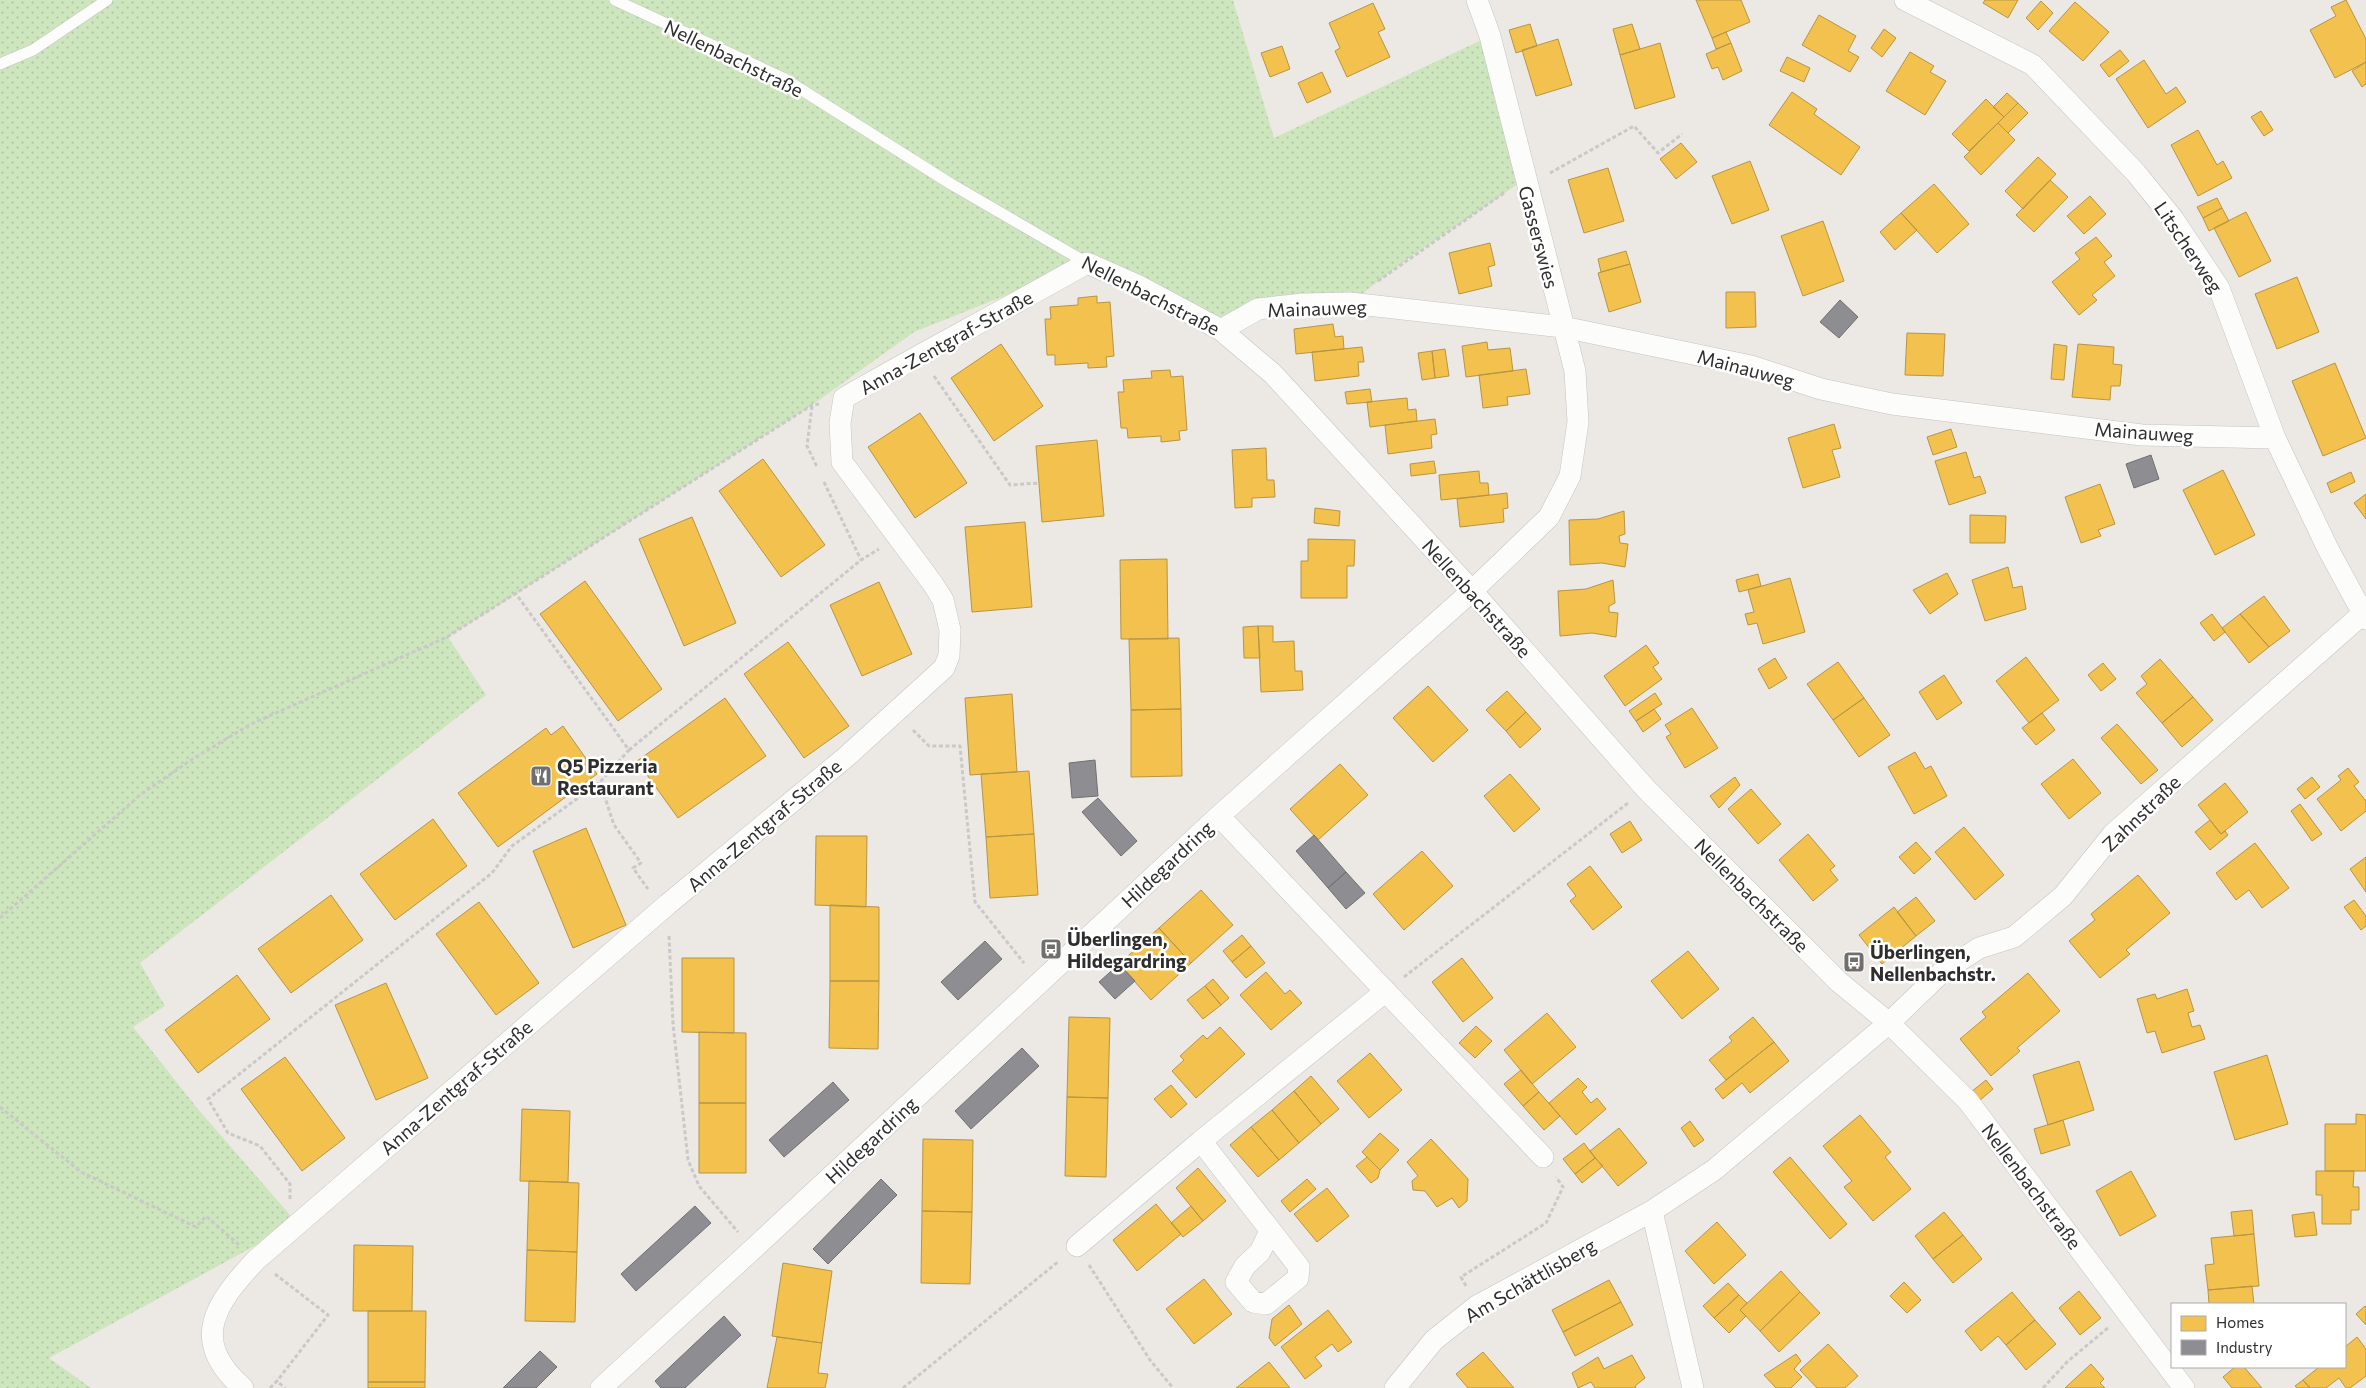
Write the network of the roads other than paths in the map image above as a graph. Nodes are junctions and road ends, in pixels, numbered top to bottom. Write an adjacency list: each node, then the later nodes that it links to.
1 (107, 0): 5 (lane)
2 (615, 0): 6 (lane, Nellenbachstraße)
3 (1477, 0): 7 (street, Gasserswies)
4 (1905, 0): 9 (street, Litscherweg)
5 (0, 64)
6 (1087, 263): 8 (street, Nellenbachstraße); 22 (street, Anna-Zentgraf-Straße)
7 (1563, 327): 8 (street, Mainauweg); 9 (street, Mainauweg); 10 (street, Gasserswies)
8 (1222, 330): 11 (street, Nellenbachstraße)
9 (2275, 438): 12 (street, Litscherweg)
10 (1570, 476): 11 (street, Hildegardring)
11 (1472, 591): 13 (street, Hildegardring); 15 (street, Nellenbachstraße)
12 (2365, 614): 15 (street, Zahnstraße)
13 (1219, 816): 14 (street); 23 (street, Hildegardring)
14 (1386, 991): 16 (street); 17 (street)
15 (1889, 1023): 18 (street, Am Schättlisberg); 25 (street, Nellenbachstraße)
16 (1201, 1141): 19 (street); 20 (street)
17 (1543, 1158)
18 (1652, 1211): 21 (street, Am Schättlisberg); 24 (street)
19 (1270, 1230)
20 (1077, 1246)
21 (1399, 1387)
22 (243, 1388)
23 (601, 1388)
24 (1693, 1388)
25 (2184, 1388)

